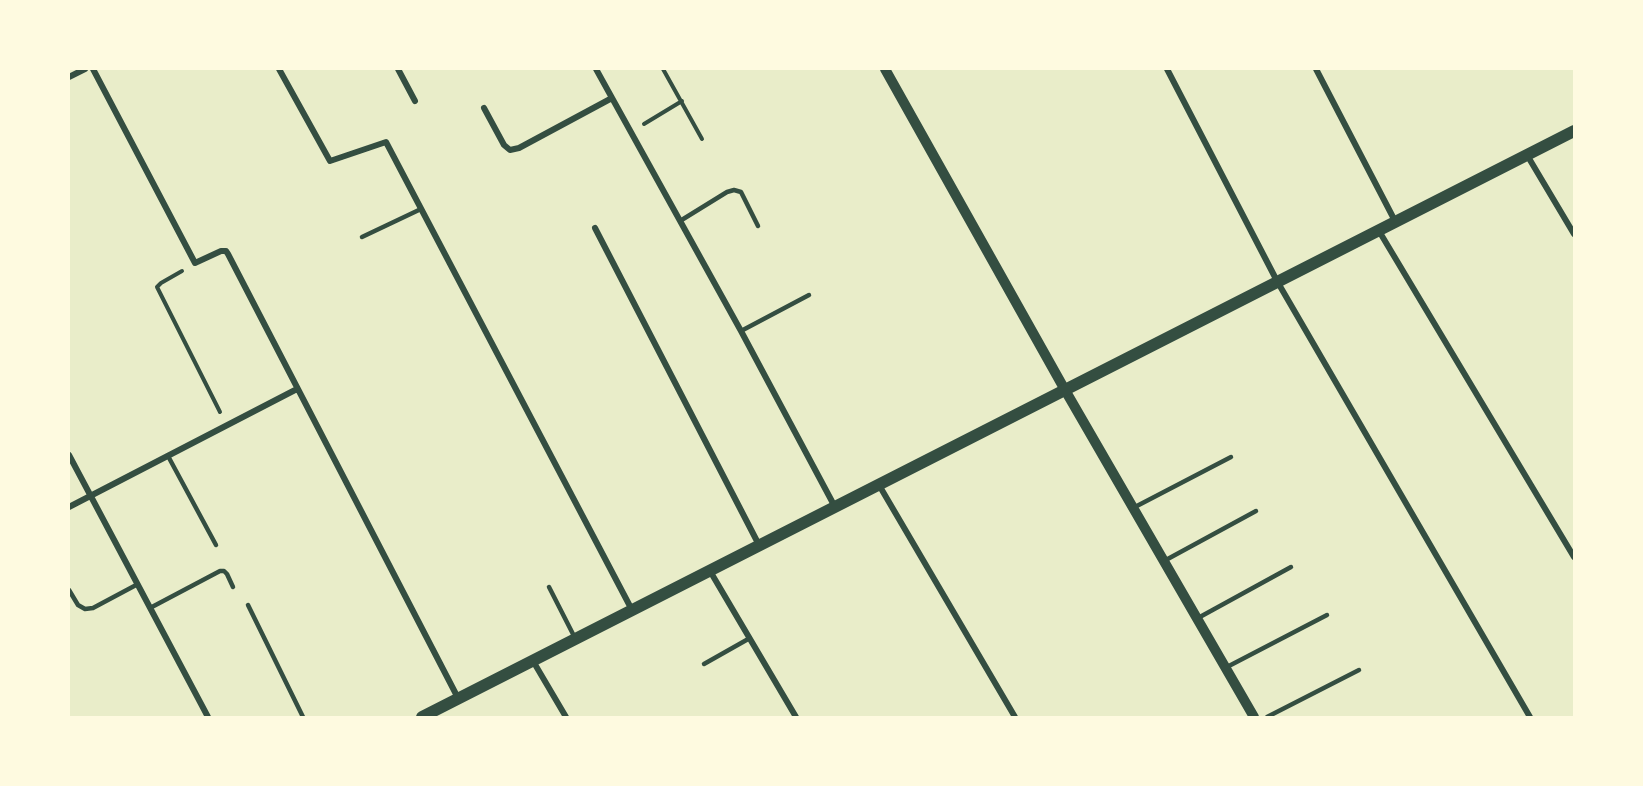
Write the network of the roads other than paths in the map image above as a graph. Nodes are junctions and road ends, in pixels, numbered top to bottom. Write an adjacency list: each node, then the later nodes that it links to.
1 (84, 69): 9 (street)
2 (93, 69): 26 (street)
3 (279, 69): 15 (street)
4 (398, 69): 11 (street)
5 (596, 69): 10 (street)
6 (885, 69): 27 (street)
7 (1167, 69): 23 (street)
8 (1316, 69): 17 (street)
9 (69, 77)
10 (612, 98): 12 (street); 16 (street)
11 (415, 101)
12 (484, 108)
13 (1574, 130): 14 (main road)
14 (1527, 154): 17 (main road); 21 (street)
15 (421, 209): 22 (lane); 49 (street)
16 (680, 221): 18 (lane); 25 (street)
17 (1395, 221): 20 (main road)
18 (758, 226)
19 (595, 228): 38 (street)
20 (1378, 230): 23 (main road); 39 (street)
21 (1574, 234)
22 (362, 237)
23 (1278, 282): 27 (main road); 67 (street)
24 (809, 296): 25 (lane)
25 (741, 331): 34 (street)
26 (297, 389): 29 (street); 58 (street)
27 (1065, 390): 31 (main road); 35 (street)
28 (69, 455): 32 (street)
29 (168, 456): 32 (street); 37 (lane)
30 (1231, 456): 35 (lane)
31 (879, 484): 34 (main road); 64 (street)
32 (91, 496): 33 (street); 43 (street)
33 (69, 507)
34 (835, 507): 38 (main road)
35 (1133, 508): 40 (street)
36 (1256, 511): 40 (lane)
37 (216, 545)
38 (759, 545): 42 (main road)
39 (1574, 557)
40 (1164, 561): 51 (street)
41 (1292, 567): 51 (lane)
42 (710, 570): 49 (main road); 52 (street)
43 (138, 584): 46 (lane); 48 (street)
44 (233, 587): 48 (lane)
45 (549, 587): 53 (lane)
46 (69, 590)
47 (248, 605): 60 (lane)
48 (150, 608): 59 (street)
49 (632, 610): 53 (main road)
50 (1327, 615): 56 (lane)
51 (1198, 618): 56 (street)
52 (750, 638): 55 (lane); 63 (street)
53 (576, 639): 54 (main road)
54 (533, 660): 58 (main road); 62 (street)
55 (704, 664)
56 (1225, 668): 65 (street)
57 (1359, 670): 66 (lane)
58 (458, 698): 61 (main road)
59 (208, 717)
60 (303, 717)
61 (422, 717)
62 (566, 717)
63 (796, 717)
64 (1015, 717)
65 (1254, 717)
66 (1267, 717)
67 (1530, 717)

